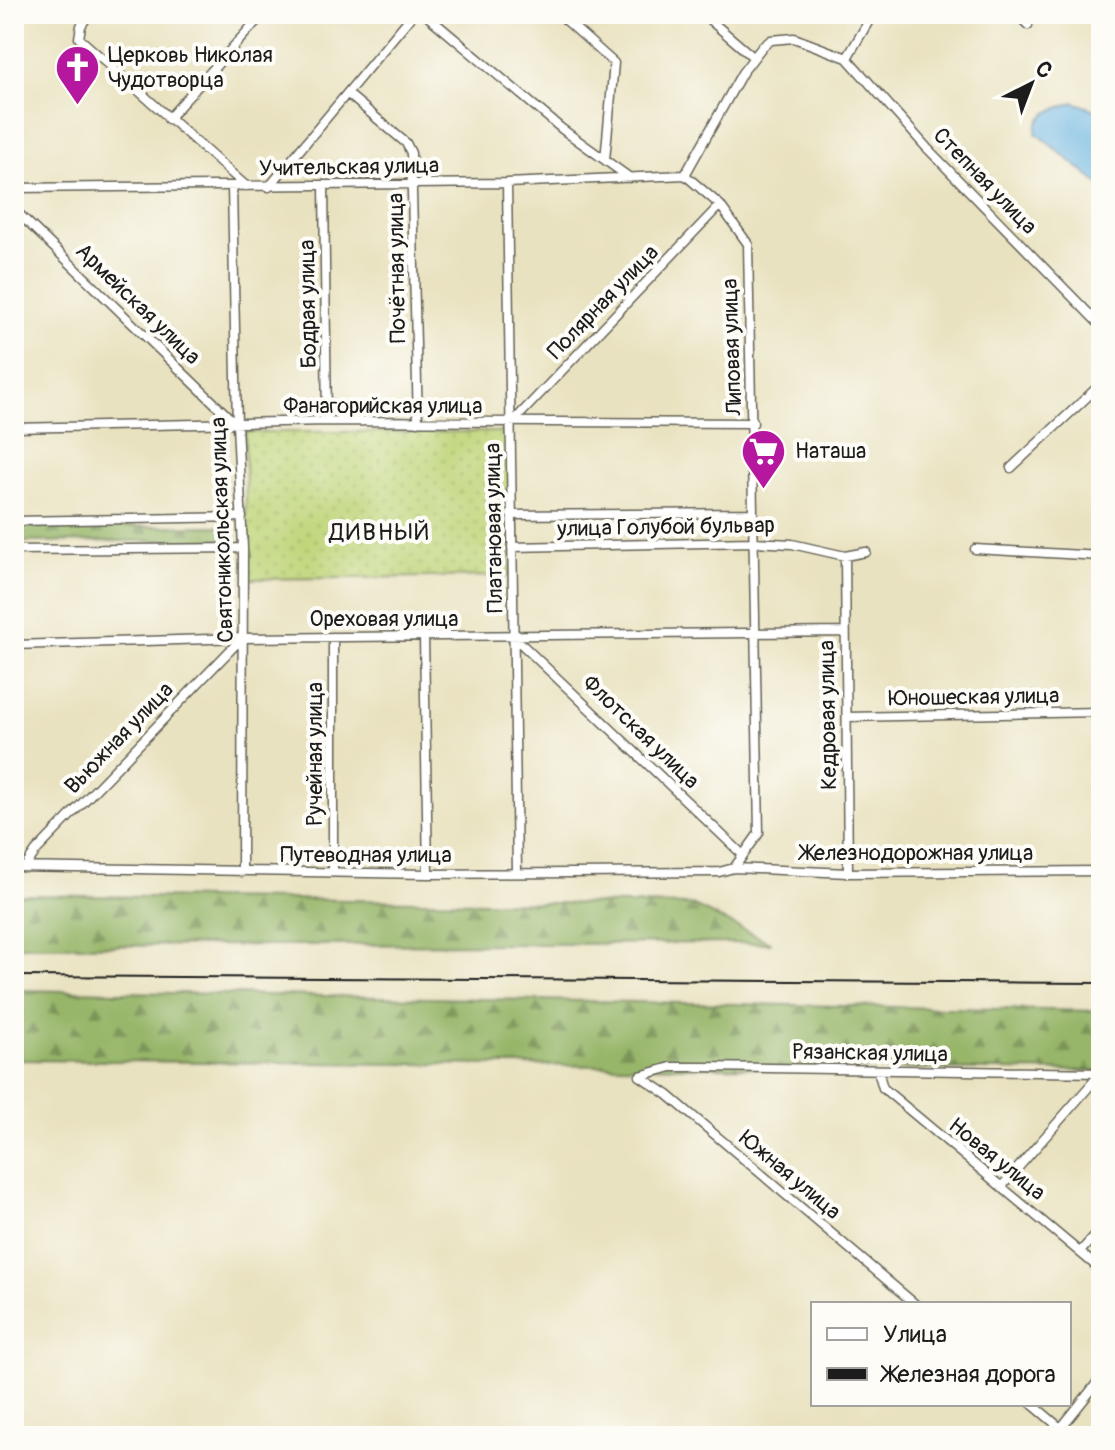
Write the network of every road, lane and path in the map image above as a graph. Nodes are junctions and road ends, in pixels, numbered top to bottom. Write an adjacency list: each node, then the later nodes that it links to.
1 (89, 14): 13 (street)
2 (263, 14): 13 (street)
3 (413, 14): 12 (street)
4 (425, 14): 14 (street)
5 (559, 14): 14 (street)
6 (703, 14): 10 (street)
7 (873, 14): 11 (street)
8 (1017, 14): 9 (street)
9 (1028, 25)
10 (753, 57): 11 (street); 15 (street)
11 (847, 58): 26 (street, Степная улица)
12 (348, 94): 18 (street, Почётная улица); 22 (street)
13 (168, 119): 21 (street)
14 (605, 160): 16 (street)
15 (685, 175): 16 (street, Учительская улица); 24 (street, Липовая улица)
16 (632, 179): 17 (street, Учительская улица)
17 (507, 183): 18 (street, Учительская улица); 31 (street, Платановая улица)
18 (414, 184): 19 (street, Учительская улица); 29 (street, Почётная улица)
19 (324, 186): 22 (street, Учительская улица); 28 (street, Бодрая улица)
20 (232, 187): 21 (street, Учительская улица); 23 (street, Учительская улица); 32 (street, Святоникольская улица)
21 (247, 187): 22 (street, Учительская улица)
22 (269, 187)
23 (14, 188)
24 (720, 205): 30 (street, Липовая улица); 31 (street, Полярная улица)
25 (14, 209): 32 (street, Армейская улица)
26 (1101, 326)
27 (1101, 384): 34 (street)
28 (327, 421): 29 (street, Фанагорийская улица); 32 (street, Фанагорийская улица)
29 (418, 422): 31 (street, Фанагорийская улица)
30 (753, 423): 31 (street, Фанагорийская улица); 35 (street, Липовая улица)
31 (511, 424): 36 (street, Платановая улица)
32 (237, 425): 33 (street, Фанагорийская улица); 37 (street, Святоникольская улица)
33 (14, 428)
34 (1011, 468)
35 (751, 513): 36 (street); 39 (street, Липовая улица)
36 (511, 515): 40 (street, Платановая улица)
37 (242, 517): 38 (street); 41 (street, Святоникольская улица)
38 (14, 521)
39 (753, 542): 40 (street, улица Голубой бульвар); 45 (street, улица Голубой бульвар); 47 (street, Липовая улица)
40 (512, 547): 51 (street, Платановая улица)
41 (243, 548): 43 (street); 52 (street, Святоникольская улица)
42 (975, 549): 46 (street)
43 (14, 550)
44 (866, 552): 45 (street, улица Голубой бульвар)
45 (845, 556): 48 (street, Кедровая улица)
46 (1101, 556)
47 (754, 632): 48 (street, Ореховая улица); 51 (street, Ореховая улица); 56 (street, Липовая улица)
48 (845, 632): 55 (street, Кедровая улица)
49 (424, 636): 50 (street, Ореховая улица); 51 (street, Ореховая улица); 66 (street)
50 (333, 637): 52 (street, Ореховая улица); 62 (street, Ручейная улица)
51 (513, 637): 56 (street, Флотская улица); 63 (street, Платановая улица)
52 (243, 638): 53 (street, Ореховая улица); 58 (street, Вьюжная улица); 61 (street, Святоникольская улица)
53 (14, 645)
54 (1101, 712): 55 (street, Юношеская улица)
55 (847, 717): 65 (street, Кедровая улица)
56 (743, 855): 59 (street)
57 (14, 867): 58 (street, Путеводная улица)
58 (25, 867): 61 (street, Путеводная улица)
59 (734, 868): 64 (street, Железнодорожная улица); 65 (street, Железнодорожная улица)
60 (1101, 871): 65 (street, Железнодорожная улица)
61 (242, 872): 62 (street, Путеводная улица)
62 (333, 872): 66 (street, Путеводная улица)
63 (517, 872): 64 (street, Путеводная улица); 66 (street, Путеводная улица)
64 (719, 872)
65 (848, 873)
66 (428, 874)
67 (878, 1071): 68 (street, Рязанская улица); 69 (street, Рязанская улица); 70 (street, Новая улица)
68 (1101, 1073): 70 (street)
69 (640, 1076): 74 (street, Южная улица)
70 (1003, 1185): 72 (street, Новая улица)
71 (1101, 1228): 72 (street)
72 (1081, 1251): 73 (street, Новая улица)
73 (1101, 1270)
74 (913, 1302)
75 (1101, 1378): 77 (street)
76 (1034, 1406): 77 (street)
77 (1061, 1428): 78 (street)
78 (1070, 1436)

